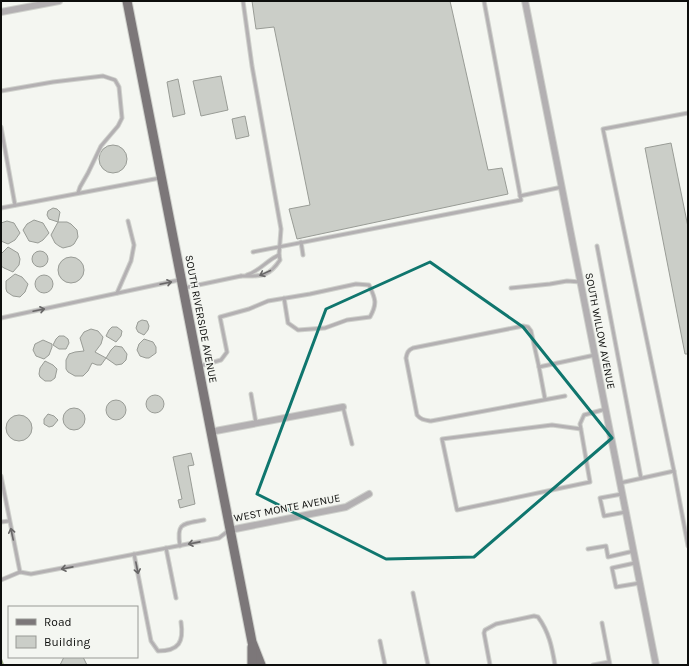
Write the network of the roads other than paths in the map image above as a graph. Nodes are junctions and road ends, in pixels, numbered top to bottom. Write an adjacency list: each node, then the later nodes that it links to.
1 (59, 1): 6 (street)
2 (127, 1): 10 (main road, SOUTH RIVERSIDE AVENUE)
3 (243, 1): 18 (lane)
4 (484, 1): 13 (lane)
5 (525, 1): 11 (street, SOUTH WILLOW AVENUE)
6 (1, 12)
7 (1, 91): 12 (lane)
8 (688, 113): 42 (lane)
9 (1, 127): 14 (lane)
10 (162, 178): 12 (lane); 25 (main road, SOUTH RIVERSIDE AVENUE)
11 (562, 187): 13 (lane); 24 (street, SOUTH WILLOW AVENUE)
12 (78, 194): 14 (lane)
13 (520, 196): 17 (lane)
14 (15, 205): 15 (lane)
15 (1, 208)
16 (128, 221): 27 (lane)
17 (301, 242): 18 (lane); 22 (lane)
18 (280, 246): 20 (lane); 21 (lane)
19 (597, 246): 44 (lane)
20 (253, 252)
21 (279, 255): 23 (lane); 23 (lane, one-way to 23)
22 (303, 255)
23 (241, 276): 25 (lane)
24 (580, 282): 26 (lane); 30 (street, SOUTH WILLOW AVENUE)
25 (183, 284): 27 (lane, one-way to 25); 31 (main road, SOUTH RIVERSIDE AVENUE)
26 (511, 288)
27 (117, 293): 29 (lane, one-way to 27)
28 (284, 298): 28 (lane); 31 (lane)
29 (1, 318)
30 (595, 355): 32 (lane); 37 (street, SOUTH WILLOW AVENUE)
31 (198, 366): 40 (main road, SOUTH RIVERSIDE AVENUE)
32 (538, 367): 35 (lane); 35 (lane)
33 (251, 394): 38 (lane)
34 (565, 396): 35 (lane)
35 (545, 399)
36 (343, 407): 38 (street); 41 (lane)
37 (606, 409): 39 (lane); 45 (street, SOUTH WILLOW AVENUE)
38 (256, 423): 40 (street)
39 (581, 429): 39 (lane)
40 (210, 432): 52 (main road, SOUTH RIVERSIDE AVENUE)
41 (352, 444)
42 (674, 471): 44 (lane); 54 (lane)
43 (1, 476): 49 (lane)
44 (641, 478): 45 (lane)
45 (620, 483): 47 (street, SOUTH WILLOW AVENUE)
46 (369, 494): 52 (street, WEST MONTE AVENUE)
47 (622, 494): 48 (street, SOUTH WILLOW AVENUE); 48 (lane)
48 (626, 512): 57 (street, SOUTH WILLOW AVENUE)
49 (9, 520): 51 (lane); 60 (lane, one-way to 49)
50 (204, 520): 53 (lane)
51 (1, 522)
52 (230, 530): 53 (lane, one-way to 53); 68 (main road, SOUTH RIVERSIDE AVENUE)
53 (180, 546): 55 (lane)
54 (688, 546)
55 (166, 548): 58 (lane); 64 (lane)
56 (588, 549): 57 (lane)
57 (634, 551): 59 (street, SOUTH WILLOW AVENUE)
58 (134, 554): 60 (lane, one-way to 60); 65 (lane, one-way to 65)
59 (636, 563): 62 (street, SOUTH WILLOW AVENUE); 62 (lane)
60 (20, 572): 61 (lane)
61 (1, 580)
62 (640, 584): 77 (street, SOUTH WILLOW AVENUE)
63 (413, 593): 73 (lane)
64 (176, 598)
65 (181, 622)
66 (602, 623): 69 (lane)
67 (380, 641): 72 (lane)
68 (252, 642): 70 (main road, SOUTH RIVERSIDE AVENUE); 71 (main road, SOUTH RIVERSIDE AVENUE)
69 (610, 663): 76 (lane)
70 (252, 665)
71 (261, 665)
72 (386, 665)
73 (428, 665)
74 (490, 665): 75 (lane)
75 (555, 665)
76 (593, 665)
77 (656, 665)

